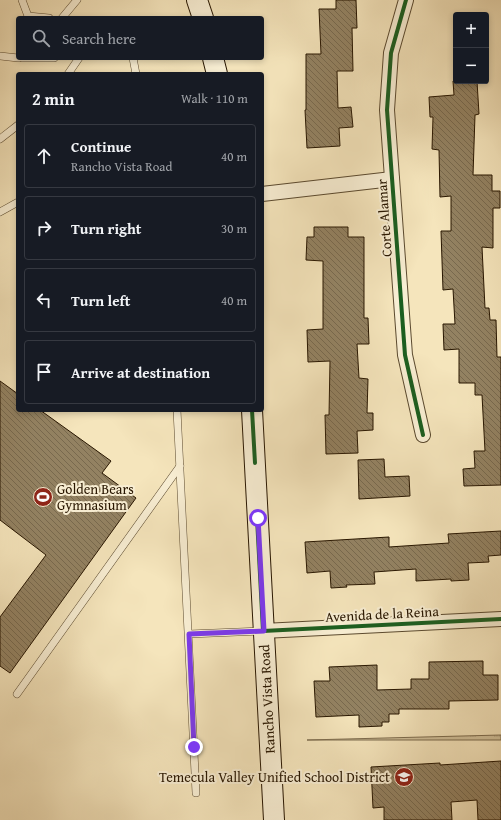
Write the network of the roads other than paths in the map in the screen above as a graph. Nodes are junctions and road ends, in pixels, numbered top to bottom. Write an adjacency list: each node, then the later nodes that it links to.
1 (22, 0): 5 (lane)
2 (77, 0): 6 (lane)
3 (197, 0): 7 (main road)
4 (406, 0): 18 (street, Corte Alamar)
5 (28, 16)
6 (64, 16)
7 (201, 16)
8 (0, 56): 9 (lane)
9 (16, 58)
10 (78, 60): 13 (lane)
11 (133, 60): 14 (lane)
12 (214, 60): 15 (main road)
13 (69, 72)
14 (136, 72)
15 (216, 72)
16 (16, 127): 17 (lane)
17 (0, 139)
18 (392, 178): 19 (street); 24 (street, Corte Alamar)
19 (264, 194)
20 (16, 203): 21 (lane)
21 (0, 212)
22 (177, 412): 25 (lane)
23 (252, 412): 27 (main road, Rancho Vista Road)
24 (423, 435)
25 (180, 466): 28 (lane); 29 (lane)
26 (501, 619): 27 (street, Avenida de la Reina)
27 (264, 631): 28 (lane); 31 (main road, Rancho Vista Road)
28 (189, 634): 30 (lane)
29 (18, 694)
30 (196, 794)
31 (274, 820)

